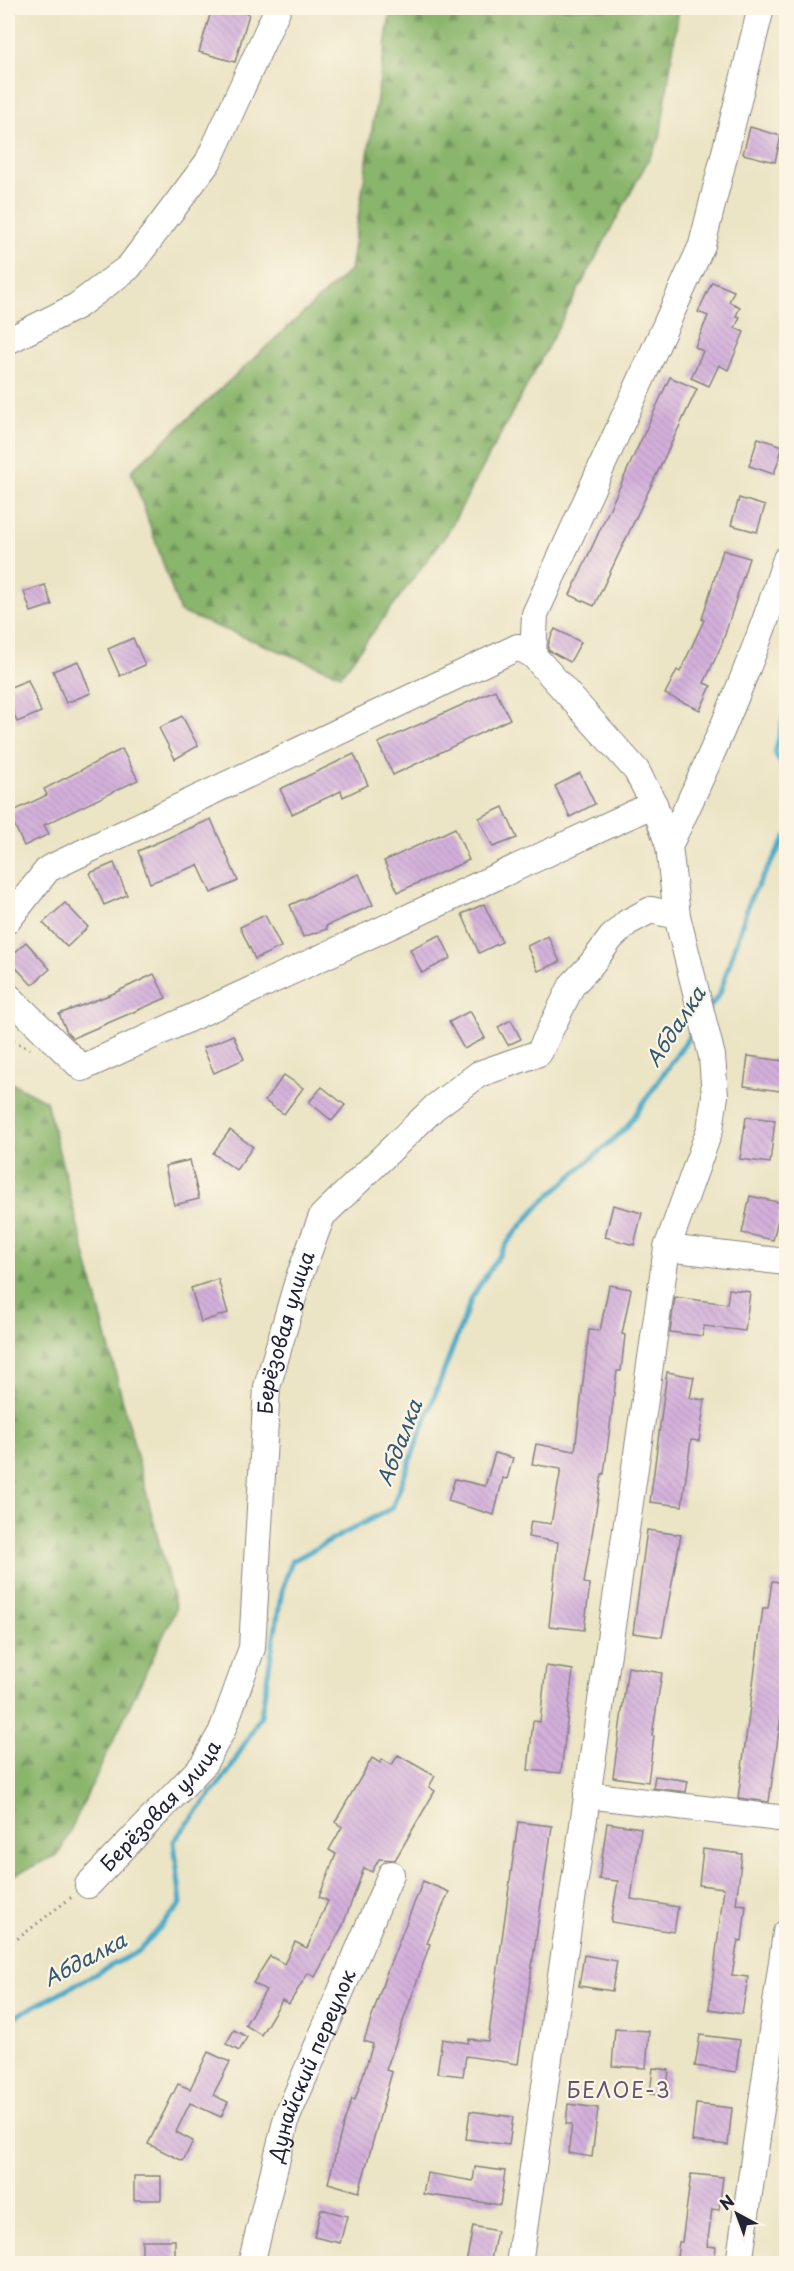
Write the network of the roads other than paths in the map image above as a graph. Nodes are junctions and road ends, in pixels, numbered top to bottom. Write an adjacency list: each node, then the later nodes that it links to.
1 (279, 8): 3 (street)
2 (761, 8): 5 (street)
3 (8, 341)
4 (786, 559): 7 (street)
5 (533, 655): 6 (street); 9 (street)
6 (654, 804): 7 (street); 10 (street)
7 (669, 846): 8 (street)
8 (677, 916): 11 (street); 16 (street, Берёзовая улица)
9 (8, 920)
10 (8, 996)
11 (667, 1248): 12 (street); 13 (street)
12 (786, 1262)
13 (587, 1795): 14 (street); 19 (street)
14 (786, 1819)
15 (391, 1874): 18 (street, Дунайский переулок)
16 (88, 1885)
17 (786, 1933): 20 (street)
18 (250, 2264)
19 (519, 2264)
20 (739, 2264)

